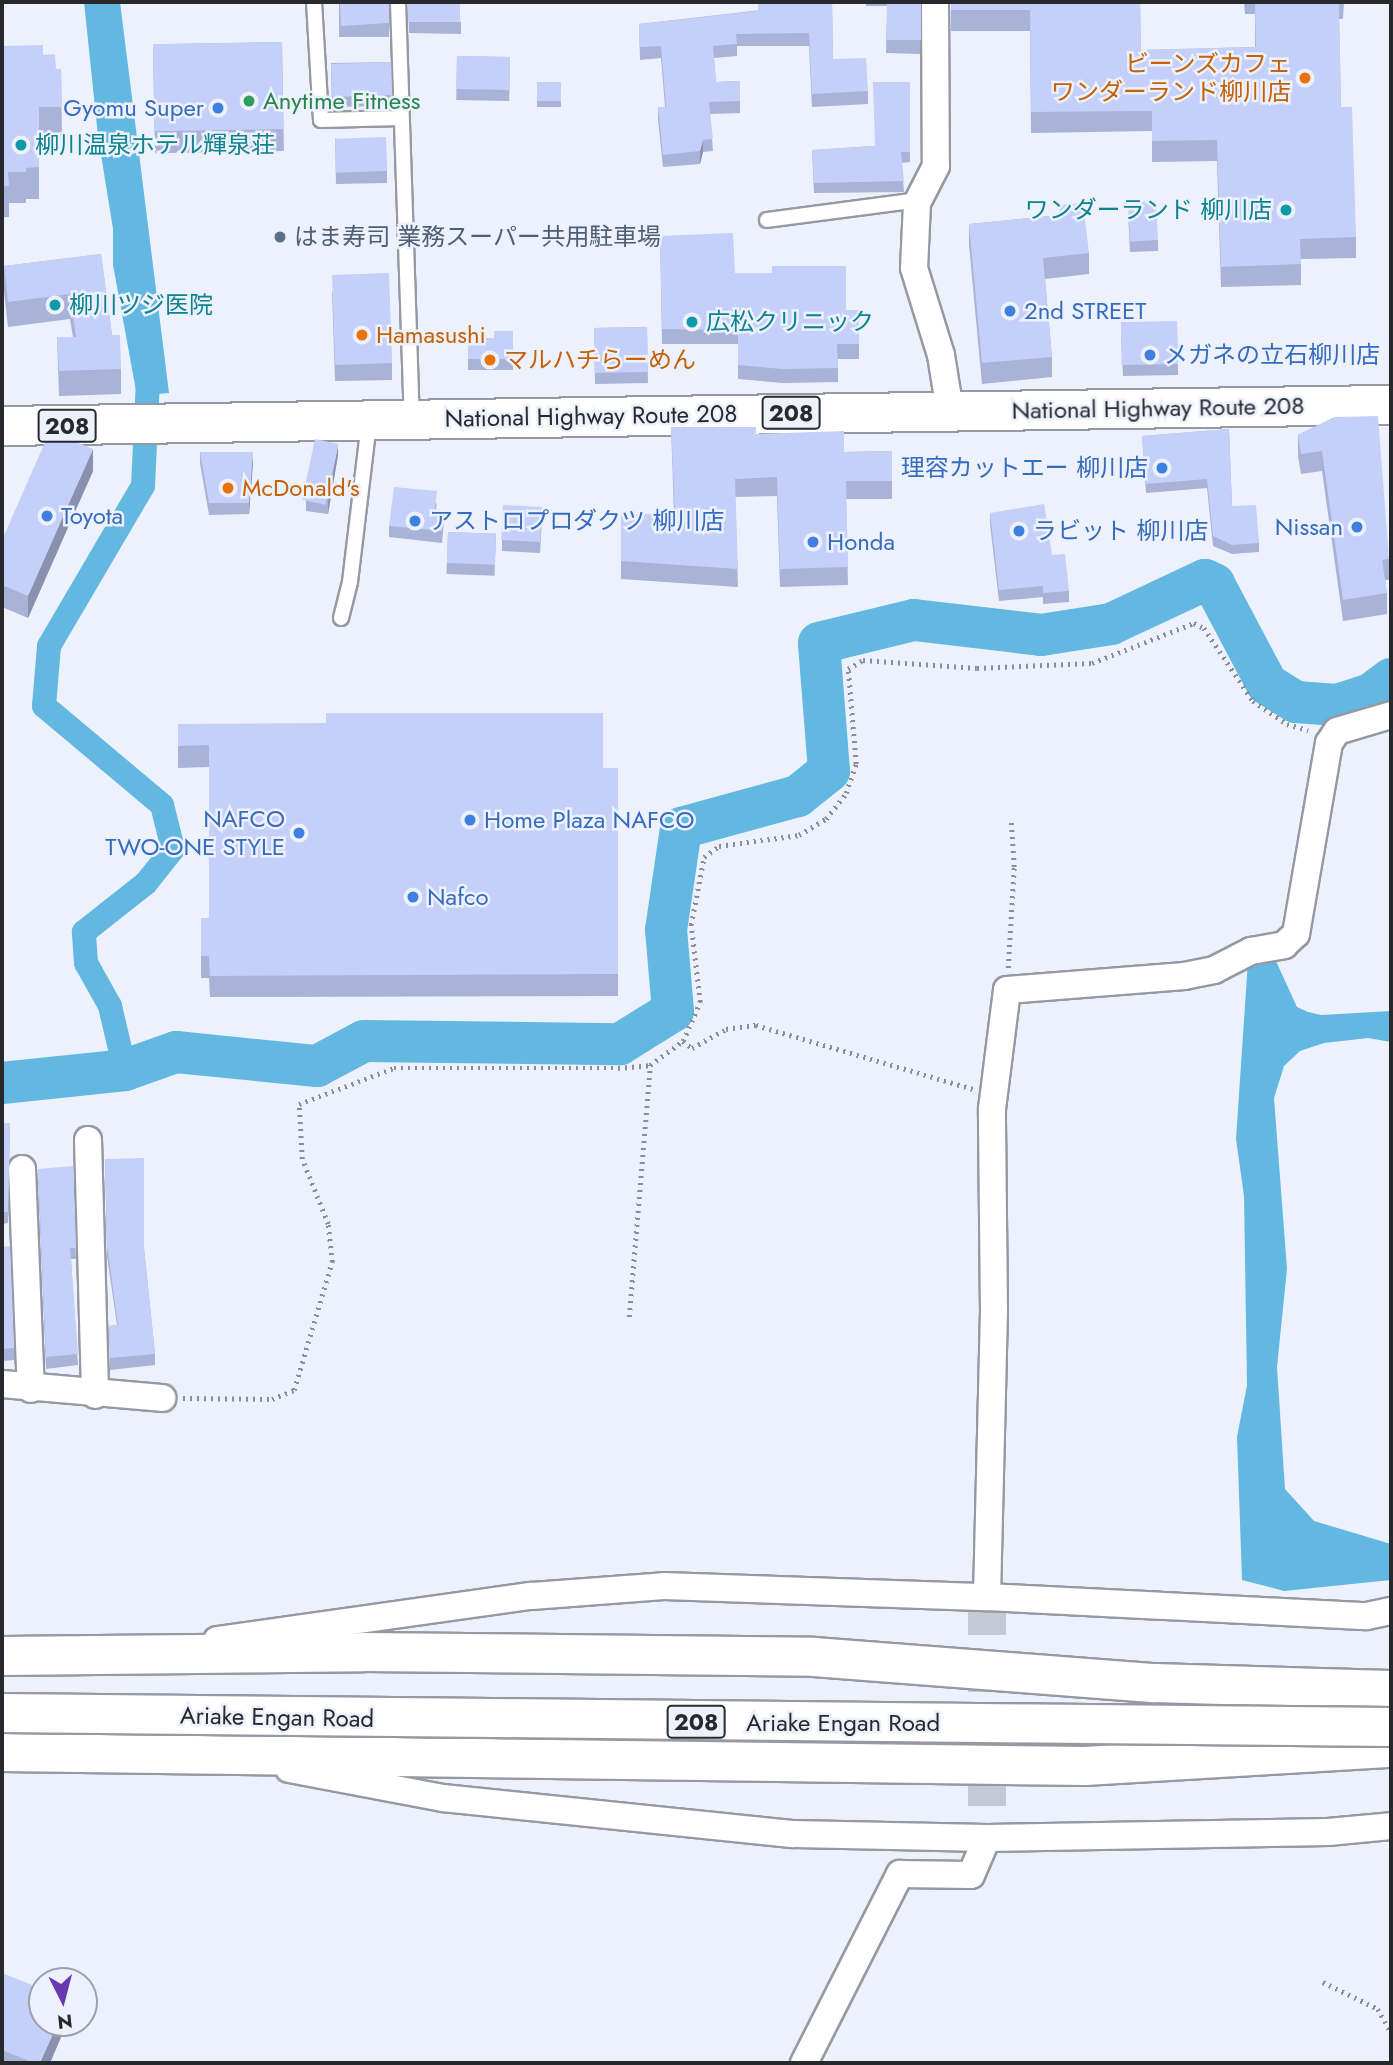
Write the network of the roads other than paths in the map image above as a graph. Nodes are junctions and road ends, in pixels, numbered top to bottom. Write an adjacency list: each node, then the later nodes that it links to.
1 (314, 2): 4 (lane)
2 (398, 2): 4 (lane)
3 (935, 2): 5 (street)
4 (401, 118): 9 (lane)
5 (918, 200): 6 (lane); 8 (street)
6 (767, 220)
7 (1391, 405): 8 (highway, National Highway Route 208 / 208)
8 (950, 411): 9 (highway, National Highway Route 208 / 208)
9 (412, 418): 10 (highway, National Highway Route 208 / 208)
10 (369, 421): 11 (highway, National Highway Route 208 / 208); 12 (lane)
11 (2, 426)
12 (341, 618)
13 (1391, 715): 20 (street)
14 (88, 1140): 18 (street)
15 (22, 1169): 17 (street)
16 (2, 1384): 17 (street)
17 (31, 1389): 18 (street)
18 (95, 1395): 19 (street)
19 (162, 1398)
20 (987, 1597): 21 (street); 22 (street)
21 (1391, 1611)
22 (136, 1654): 23 (highway); 24 (highway)
23 (2, 1656)
24 (1391, 1690)
25 (2, 1713): 27 (highway, Ariake Engan Road / 208, bridge)
26 (2, 1726): 28 (highway, Ariake Engan Road / 208)
27 (1391, 1727)
28 (1391, 1741)
29 (1391, 1748): 31 (highway)
30 (2, 1752): 31 (highway)
31 (225, 1757): 33 (street)
32 (1391, 1826): 33 (street)
33 (987, 1838): 34 (street)
34 (804, 2063)

